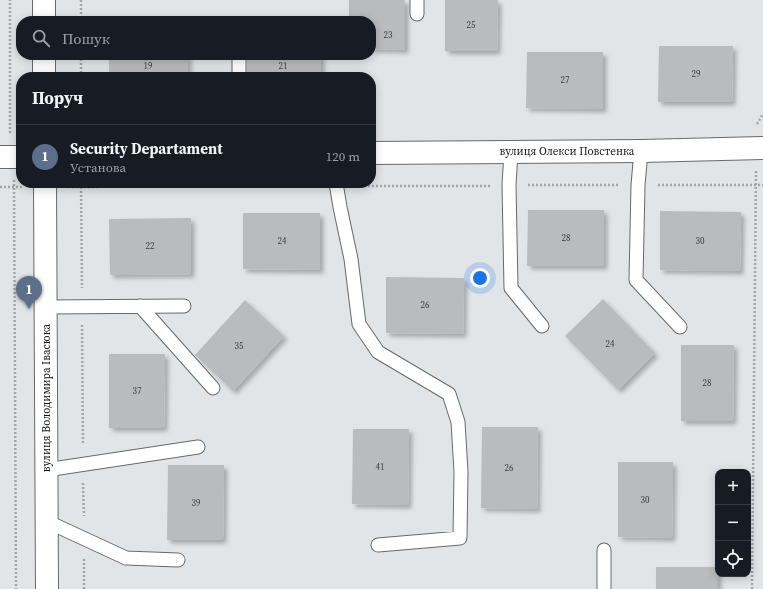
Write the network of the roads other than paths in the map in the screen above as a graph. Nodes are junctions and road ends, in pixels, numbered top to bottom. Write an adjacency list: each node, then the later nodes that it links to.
1 (44, 0): 4 (street)
2 (417, 0): 3 (lane)
3 (417, 14)
4 (44, 16)
5 (44, 60): 7 (street)
6 (239, 60): 8 (lane)
7 (44, 72)
8 (239, 72)
9 (760, 148): 10 (street, вулиця Олекси Повстенка)
10 (641, 151): 11 (street, вулиця Олекси Повстенка); 19 (lane)
11 (510, 152): 12 (street, вулиця Олекси Повстенка); 18 (lane)
12 (376, 153)
13 (45, 188): 17 (street, вулиця Володимира Івасюка)
14 (337, 188): 24 (lane)
15 (140, 306): 16 (lane); 17 (lane); 20 (lane)
16 (184, 306)
17 (46, 307): 22 (street, вулиця Володимира Івасюка)
18 (542, 326)
19 (680, 327)
20 (213, 388)
21 (198, 447): 22 (lane)
22 (46, 470): 23 (street, вулиця Володимира Івасюка)
23 (46, 521): 26 (lane); 27 (street, вулиця Володимира Івасюка)
24 (378, 545)
25 (604, 550): 28 (lane)
26 (178, 560)
27 (47, 589)
28 (604, 589)

